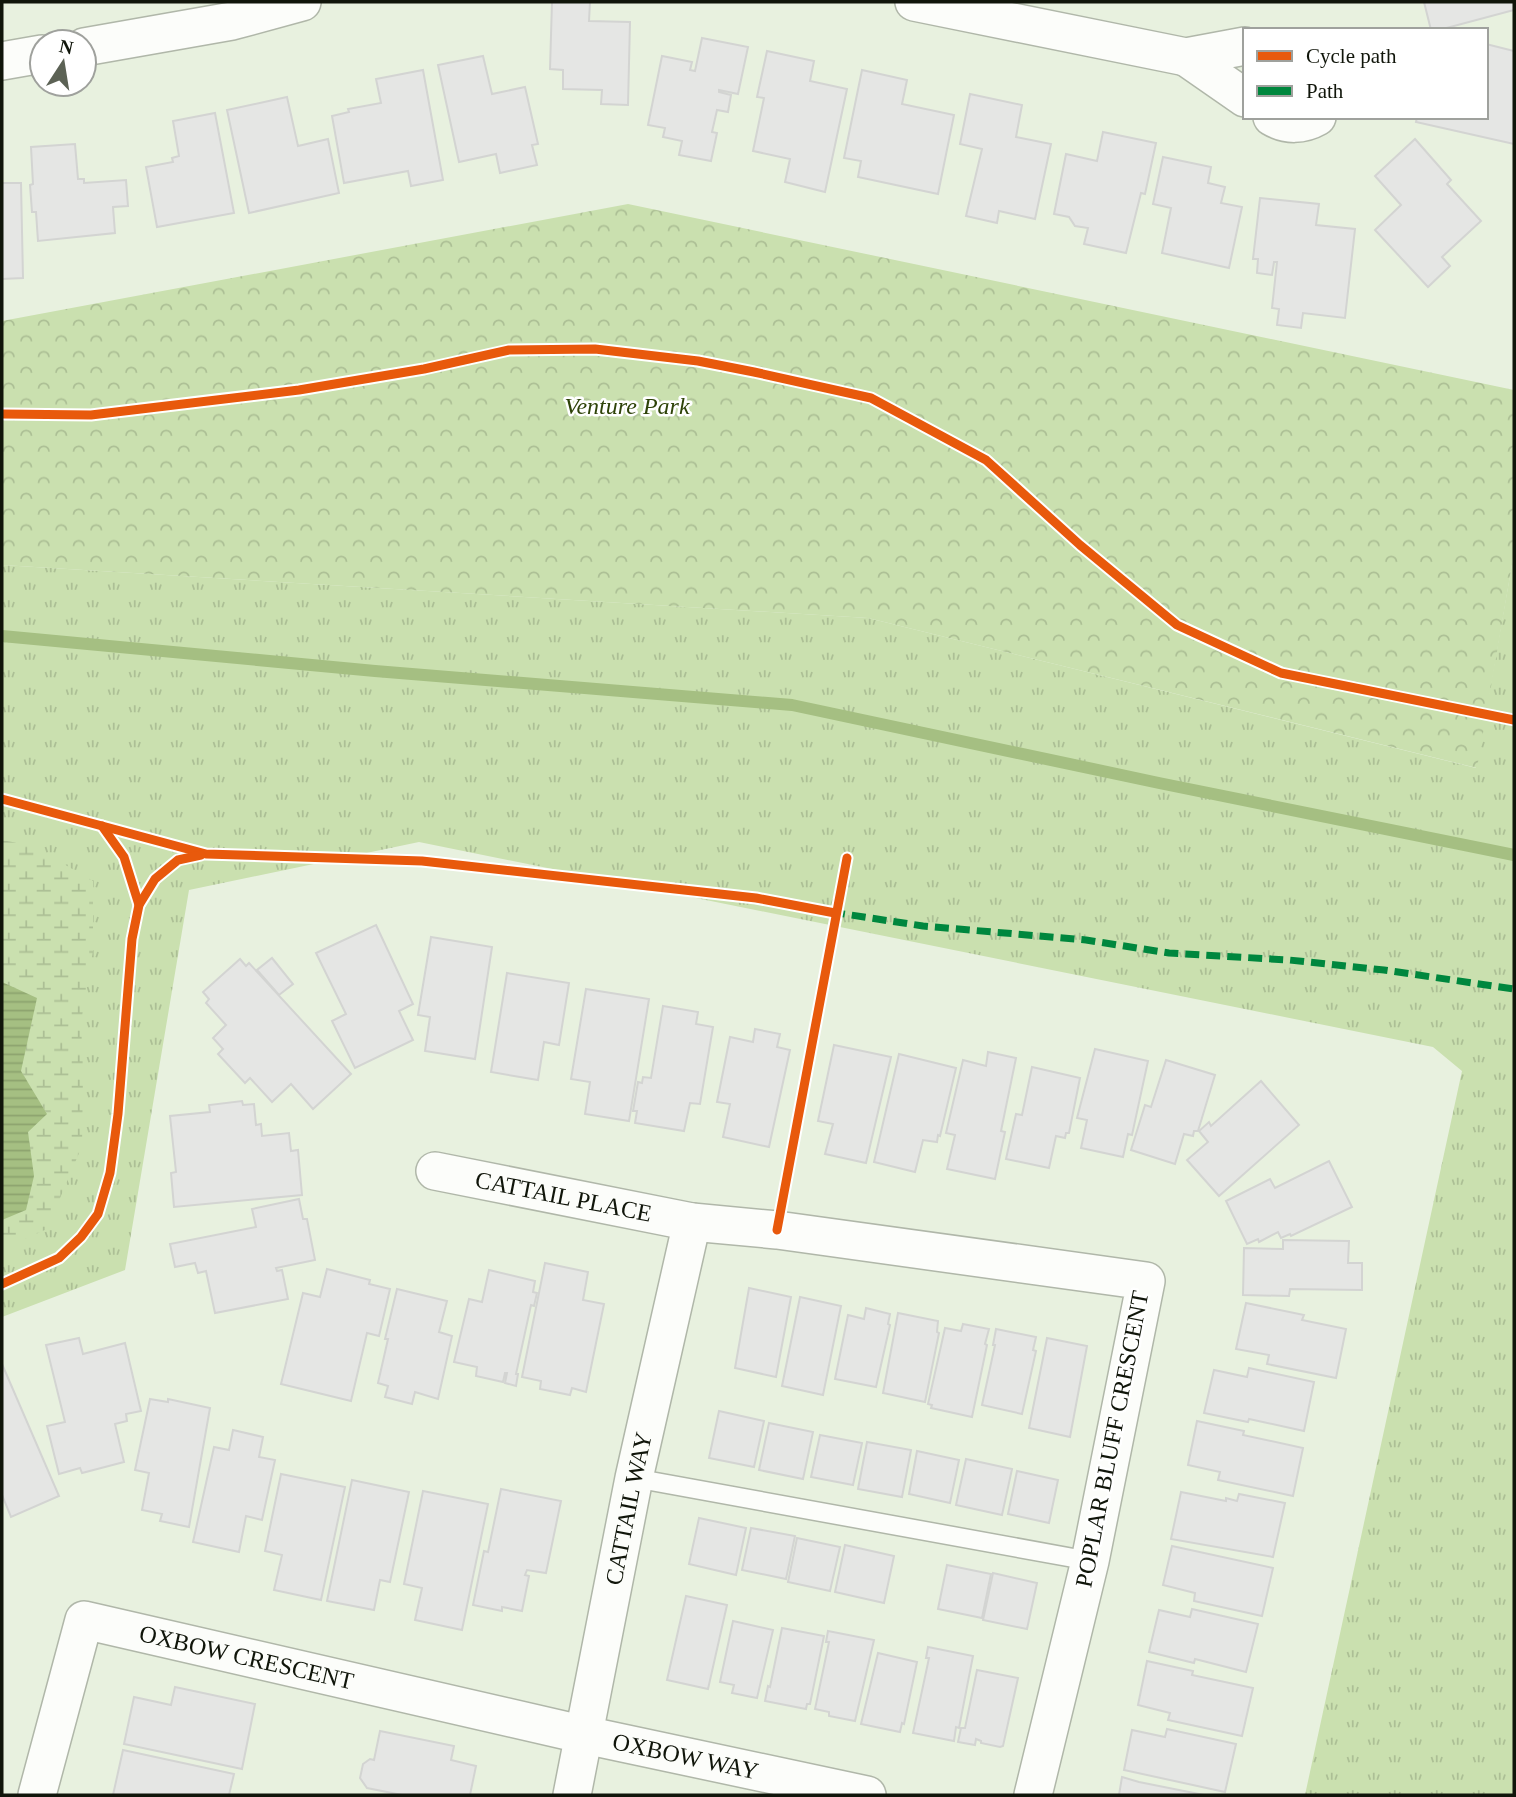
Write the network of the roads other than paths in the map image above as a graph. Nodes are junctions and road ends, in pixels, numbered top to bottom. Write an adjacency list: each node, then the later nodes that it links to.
1 (302, 2): 3 (street)
2 (914, 2): 6 (street)
3 (98, 45)
4 (1243, 46): 6 (street)
5 (28, 56): 7 (street)
6 (1186, 57): 8 (street)
7 (2, 61)
8 (1243, 97)
9 (1278, 119): 10 (street)
10 (1314, 119)
11 (435, 1171): 12 (street, CATTAIL PLACE)
12 (692, 1222): 13 (street, CATTAIL WAY); 14 (street, POPLAR BLUFF CRESCENT)
13 (634, 1478): 14 (lane); 15 (street, CATTAIL WAY)
14 (1090, 1560): 19 (street, POPLAR BLUFF CRESCENT)
15 (584, 1735): 16 (street, OXBOW CRESCENT); 17 (street, CATTAIL WAY); 18 (street, OXBOW WAY)
16 (37, 1795)
17 (572, 1795)
18 (867, 1795)
19 (1033, 1795)

